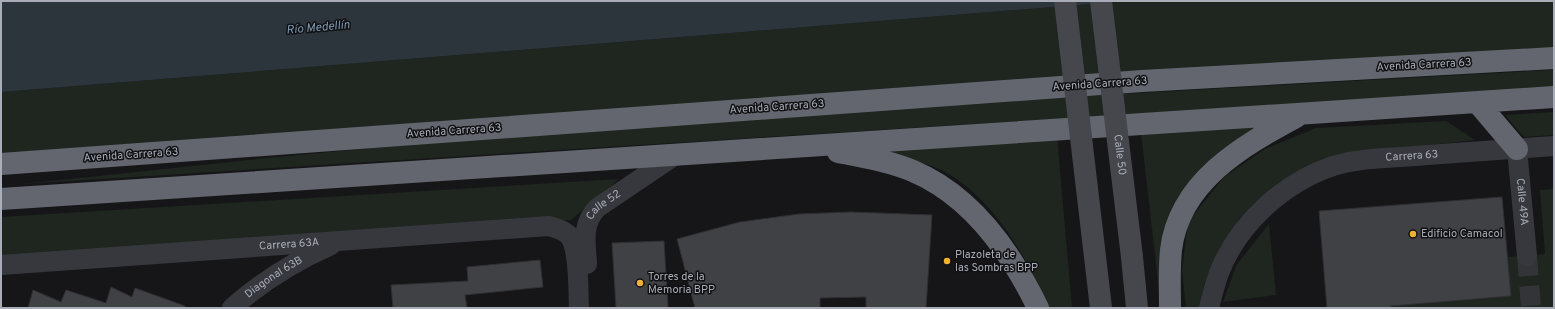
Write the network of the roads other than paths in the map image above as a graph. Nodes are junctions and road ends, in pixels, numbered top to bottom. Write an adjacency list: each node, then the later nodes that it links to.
1 (1065, 1): 22 (main road, bridge)
2 (1101, 1): 23 (main road, Calle 50, bridge)
3 (1554, 58): 11 (highway, Avenida Carrera 63)
4 (1554, 98): 5 (highway)
5 (1477, 102): 6 (highway); 9 (highway)
6 (1301, 114): 7 (highway); 24 (highway)
7 (812, 146): 10 (highway); 21 (highway)
8 (1554, 146): 9 (street, Carrera 63)
9 (1517, 149): 16 (street, Calle 49A); 25 (street, Carrera 63)
10 (674, 156): 14 (highway); 20 (street, Calle 52)
11 (57, 161): 12 (highway, Avenida Carrera 63); 13 (highway)
12 (1, 164)
13 (1, 180)
14 (1, 199)
15 (341, 241): 17 (street, Carrera 63A); 18 (street, Diagonal 63B); 19 (street, Carrera 63A)
16 (1527, 256)
17 (1, 265)
18 (232, 308)
19 (579, 308)
20 (590, 308)
21 (1038, 308)
22 (1101, 308)
23 (1137, 308)
24 (1170, 308)
25 (1209, 308)

